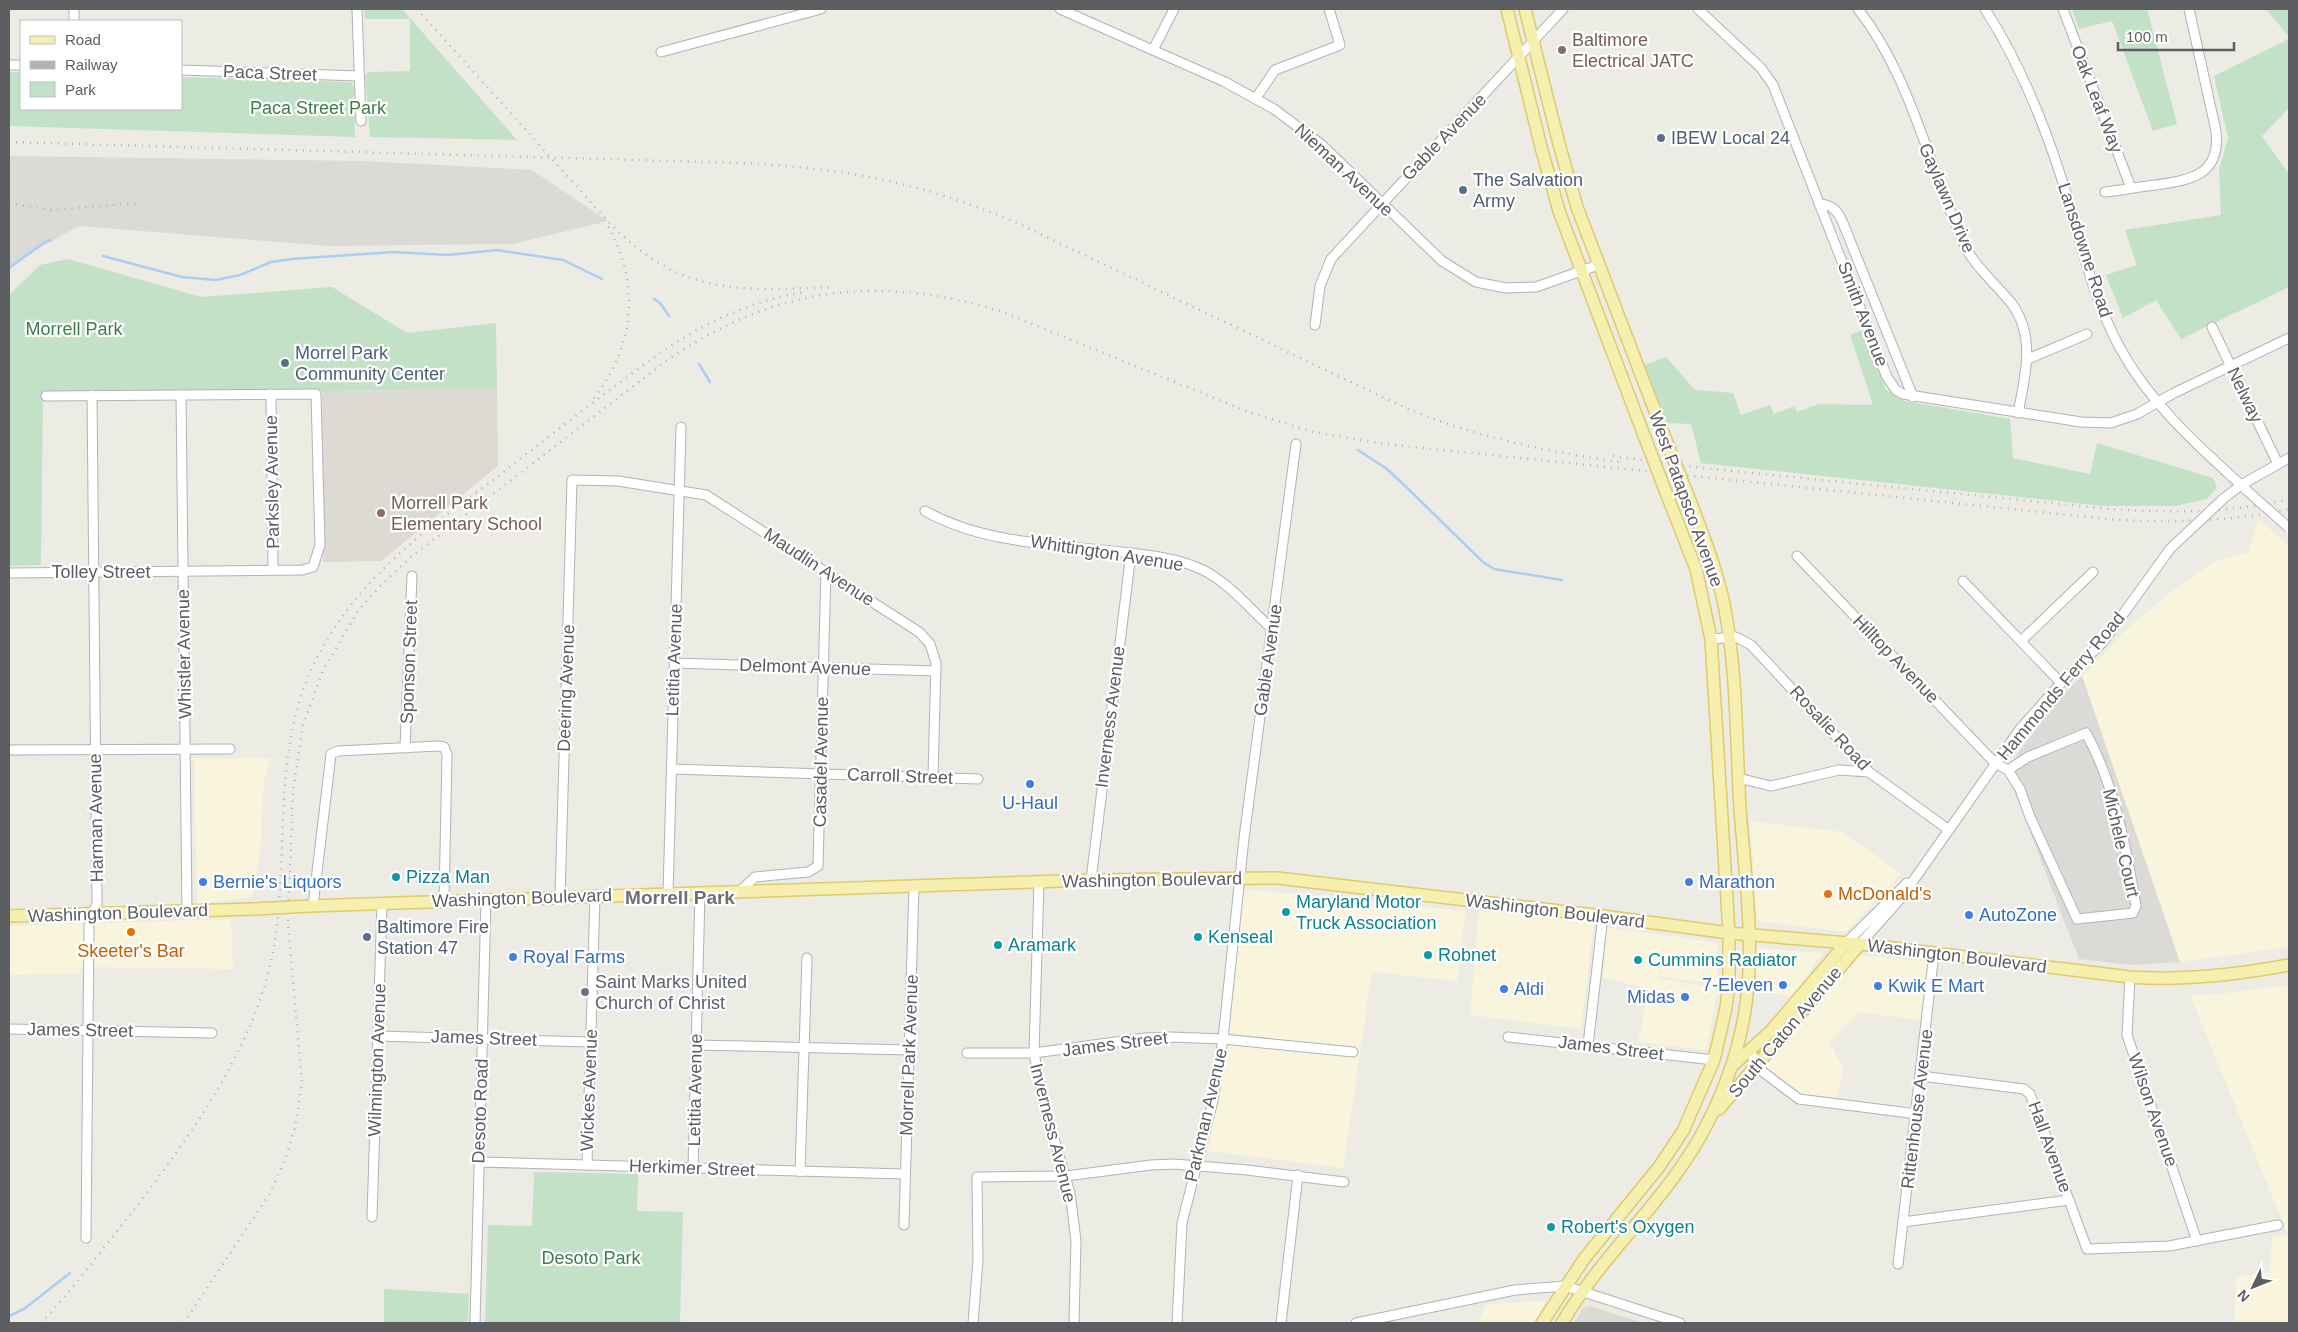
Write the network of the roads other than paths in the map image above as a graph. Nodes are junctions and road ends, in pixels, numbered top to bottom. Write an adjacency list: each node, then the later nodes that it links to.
1 (357, 9): 19 (street)
2 (821, 9): 16 (street)
3 (1174, 9): 15 (street)
4 (1328, 9): 20 (street)
5 (1507, 9): 17 (main road, West Patapsco Avenue)
6 (1525, 9): 14 (main road, West Patapsco Avenue)
7 (1563, 9): 14 (street, Gable Avenue)
8 (1698, 9): 25 (street, Smith Avenue)
9 (1858, 9): 32 (street, Gaylawn Drive)
10 (1985, 9): 39 (street, Lansdowne Road)
11 (2063, 9): 22 (street, Oak Leaf Way)
12 (2189, 9): 22 (street)
13 (1065, 10): 15 (street, Nieman Avenue)
14 (1532, 40): 17 (street, Gable Avenue); 26 (main road, West Patapsco Avenue)
15 (1153, 50): 20 (street, Nieman Avenue)
16 (661, 52)
17 (1519, 57): 24 (street, Gable Avenue); 27 (main road, West Patapsco Avenue)
18 (182, 70): 19 (street, Paca Street)
19 (359, 76): 21 (street)
20 (1256, 98): 24 (street, Nieman Avenue)
21 (361, 121)
22 (2131, 188): 23 (street)
23 (2105, 192)
24 (1381, 203): 27 (street, Nieman Avenue); 28 (street, Gable Avenue)
25 (1820, 204): 38 (street, Smith Avenue); 38 (street)
26 (1598, 265): 27 (street, Nieman Avenue); 61 (main road, West Patapsco Avenue, bridge)
27 (1581, 271): 62 (main road, West Patapsco Avenue, bridge)
28 (1315, 325)
29 (2212, 327): 33 (street, Nelway)
30 (2087, 334): 32 (street)
31 (2289, 338): 33 (street, Smith Avenue)
32 (2028, 359): 40 (street, Gaylawn Drive)
33 (2231, 365): 39 (street, Smith Avenue); 44 (street, Nelway)
34 (271, 394): 35 (street); 52 (street, Parksley Avenue); 52 (street, Tolley Street)
35 (181, 395): 37 (street); 53 (street, Whistler Avenue)
36 (46, 396): 37 (street)
37 (92, 396): 55 (street, Harman Avenue)
38 (1913, 397): 40 (street, Smith Avenue)
39 (2158, 403): 40 (street, Smith Avenue); 46 (street, Lansdowne Road)
40 (2018, 413)
41 (681, 427): 47 (street, Letitia Avenue)
42 (1296, 444): 60 (street, Gable Avenue)
43 (2289, 458): 44 (street, Hammonds Ferry Road)
44 (2278, 464): 46 (street, Hammonds Ferry Road)
45 (572, 480): 47 (street, Maudlin Avenue); 91 (street, Deering Avenue)
46 (2241, 485): 49 (street, Lansdowne Road, bridge); 67 (street, Hammonds Ferry Road, bridge)
47 (679, 489): 54 (street, Maudlin Avenue); 64 (street, Letitia Avenue)
48 (925, 511): 50 (street, Whittington Avenue)
49 (2289, 528)
50 (1131, 553): 60 (street, Whittington Avenue); 84 (street, Inverness Avenue)
51 (1797, 556): 73 (street, Hilltop Avenue)
52 (273, 570): 53 (street, Tolley Street)
53 (183, 571): 55 (street, Tolley Street); 69 (street, Whistler Avenue)
54 (826, 571): 65 (street, Casadel Avenue); 66 (street, Maudlin Avenue)
55 (93, 572): 57 (street, Tolley Street); 72 (street, Harman Avenue)
56 (2093, 572): 63 (street)
57 (9, 573)
58 (412, 576): 68 (street, Sponson Street)
59 (1964, 581): 63 (street)
60 (1272, 629): 83 (street, Gable Avenue)
61 (1729, 636): 62 (street); 76 (street, Rosalie Road); 79 (main road, West Patapsco Avenue)
62 (1711, 639): 100 (main road, West Patapsco Avenue)
63 (2021, 641): 67 (street)
64 (674, 663): 65 (street, Delmont Avenue); 74 (street, Letitia Avenue)
65 (823, 668): 66 (street, Delmont Avenue); 77 (street, Casadel Avenue)
66 (936, 671): 78 (street, Maudlin Avenue)
67 (2061, 683): 73 (street, Hammonds Ferry Road)
68 (405, 748): 93 (street); 95 (street)
69 (185, 749): 70 (street); 72 (street); 96 (street, Whistler Avenue)
70 (230, 749)
71 (9, 750): 72 (street)
72 (95, 750): 97 (street, Harman Avenue)
73 (1995, 763): 75 (street); 81 (street, Hammonds Ferry Road)
74 (672, 769): 77 (street, Carroll Street); 89 (street, Letitia Avenue)
75 (2008, 770): 75 (street, Michele Court)
76 (1870, 772): 79 (street); 81 (street, Rosalie Road)
77 (820, 774): 78 (street, Carroll Street); 87 (street, Casadel Avenue)
78 (933, 777): 80 (street, Carroll Street)
79 (1738, 778): 101 (main road, West Patapsco Avenue)
80 (978, 779)
81 (1949, 830): 82 (street, Hammonds Ferry Road)
82 (1918, 872): 102 (street, Hammonds Ferry Road); 103 (street, Hammonds Ferry Road)
83 (1240, 877): 84 (main road, Washington Boulevard); 99 (main road, Washington Boulevard); 114 (street, Parkman Avenue)
84 (1091, 880): 85 (main road, Washington Boulevard)
85 (1039, 882): 86 (main road, Washington Boulevard); 123 (street, Inverness Avenue)
86 (914, 886): 87 (main road, Washington Boulevard); 119 (street, Morrell Park Avenue)
87 (740, 891): 88 (main road, Washington Boulevard)
88 (700, 892): 89 (main road, Washington Boulevard); 116 (street, Letitia Avenue)
89 (668, 893): 90 (main road, Washington Boulevard)
90 (595, 896): 91 (main road, Washington Boulevard); 115 (street, Wickes Avenue)
91 (560, 897): 92 (main road, Washington Boulevard)
92 (486, 899): 93 (main road, Washington Boulevard); 113 (street, Desoto Road)
93 (444, 901): 94 (main road, Washington Boulevard)
94 (382, 904): 95 (main road, Washington Boulevard); 111 (street, Wilmington Avenue)
95 (311, 906): 96 (main road, Washington Boulevard, bridge)
96 (187, 912): 97 (main road, Washington Boulevard)
97 (94, 914): 98 (main road, Washington Boulevard); 109 (street, Harman Avenue)
98 (9, 916)
99 (1603, 916): 100 (main road, Washington Boulevard); 117 (street)
100 (1729, 933): 101 (main road, Washington Boulevard); 124 (main road, West Patapsco Avenue)
101 (1748, 935): 102 (main road, Washington Boulevard); 126 (main road, West Patapsco Avenue)
102 (1846, 943): 103 (main road, Washington Boulevard); 121 (main road, South Caton Avenue)
103 (1860, 944): 104 (main road, Washington Boulevard); 125 (main road, South Caton Avenue)
104 (1934, 953): 107 (main road, Washington Boulevard); 127 (street, Rittenhouse Avenue)
105 (807, 958): 118 (street)
106 (2289, 965): 107 (main road, Washington Boulevard)
107 (2130, 977): 145 (street, Wilson Avenue)
108 (9, 1029): 109 (street, James Street)
109 (88, 1030): 110 (street, James Street); 144 (street, Harman Avenue)
110 (212, 1033)
111 (378, 1036): 113 (street, James Street); 140 (street, Wilmington Avenue)
112 (1508, 1037): 117 (street, James Street)
113 (482, 1038): 115 (street, James Street); 130 (street, Desoto Road)
114 (1223, 1039): 120 (street, James Street); 123 (street, James Street); 132 (street, Parkman Avenue)
115 (591, 1042): 131 (street, Wickes Avenue)
116 (696, 1045): 118 (street); 133 (street, Letitia Avenue)
117 (1588, 1045): 124 (street, James Street)
118 (804, 1048): 119 (street); 134 (street)
119 (909, 1050): 135 (street, Morrell Park Avenue)
120 (1352, 1052)
121 (1750, 1052): 125 (street); 126 (main road, South Caton Avenue)
122 (968, 1053): 123 (street, James Street)
123 (1034, 1053): 137 (street, Inverness Avenue)
124 (1714, 1060): 126 (main road, South Caton Avenue); 147 (main road, South Caton Avenue)
125 (1757, 1064): 128 (street); 129 (main road, South Caton Avenue)
126 (1732, 1066): 129 (main road, South Caton Avenue)
127 (1921, 1076): 128 (street, Rittenhouse Avenue); 139 (street, Hall Avenue)
128 (1916, 1114): 141 (street, Rittenhouse Avenue)
129 (1710, 1120): 148 (main road, South Caton Avenue)
130 (479, 1162): 131 (street, Herkimer Street); 149 (street, Desoto Road)
131 (587, 1165): 133 (street, Herkimer Street)
132 (1195, 1165): 136 (street); 137 (street); 152 (street, Parkman Avenue)
133 (693, 1168): 134 (street, Herkimer Street)
134 (800, 1172): 135 (street, Herkimer Street)
135 (905, 1174): 142 (street, Morrell Park Avenue)
136 (1298, 1175): 138 (street); 153 (street)
137 (1066, 1176): 150 (street); 151 (street, Inverness Avenue)
138 (1344, 1182)
139 (2069, 1200): 141 (street); 145 (street, Hall Avenue)
140 (372, 1217)
141 (1903, 1222): 146 (street, Rittenhouse Avenue)
142 (904, 1225)
143 (2278, 1225): 145 (street)
144 (86, 1238)
145 (2197, 1241)
146 (1898, 1264)
147 (1565, 1286): 148 (street); 154 (street); 155 (main road, South Caton Avenue)
148 (1582, 1291): 156 (main road, South Caton Avenue); 157 (street)
149 (475, 1323)
150 (973, 1323)
151 (1074, 1323)
152 (1177, 1323)
153 (1281, 1323)
154 (1356, 1323)
155 (1542, 1323)
156 (1562, 1323)
157 (1680, 1323)

